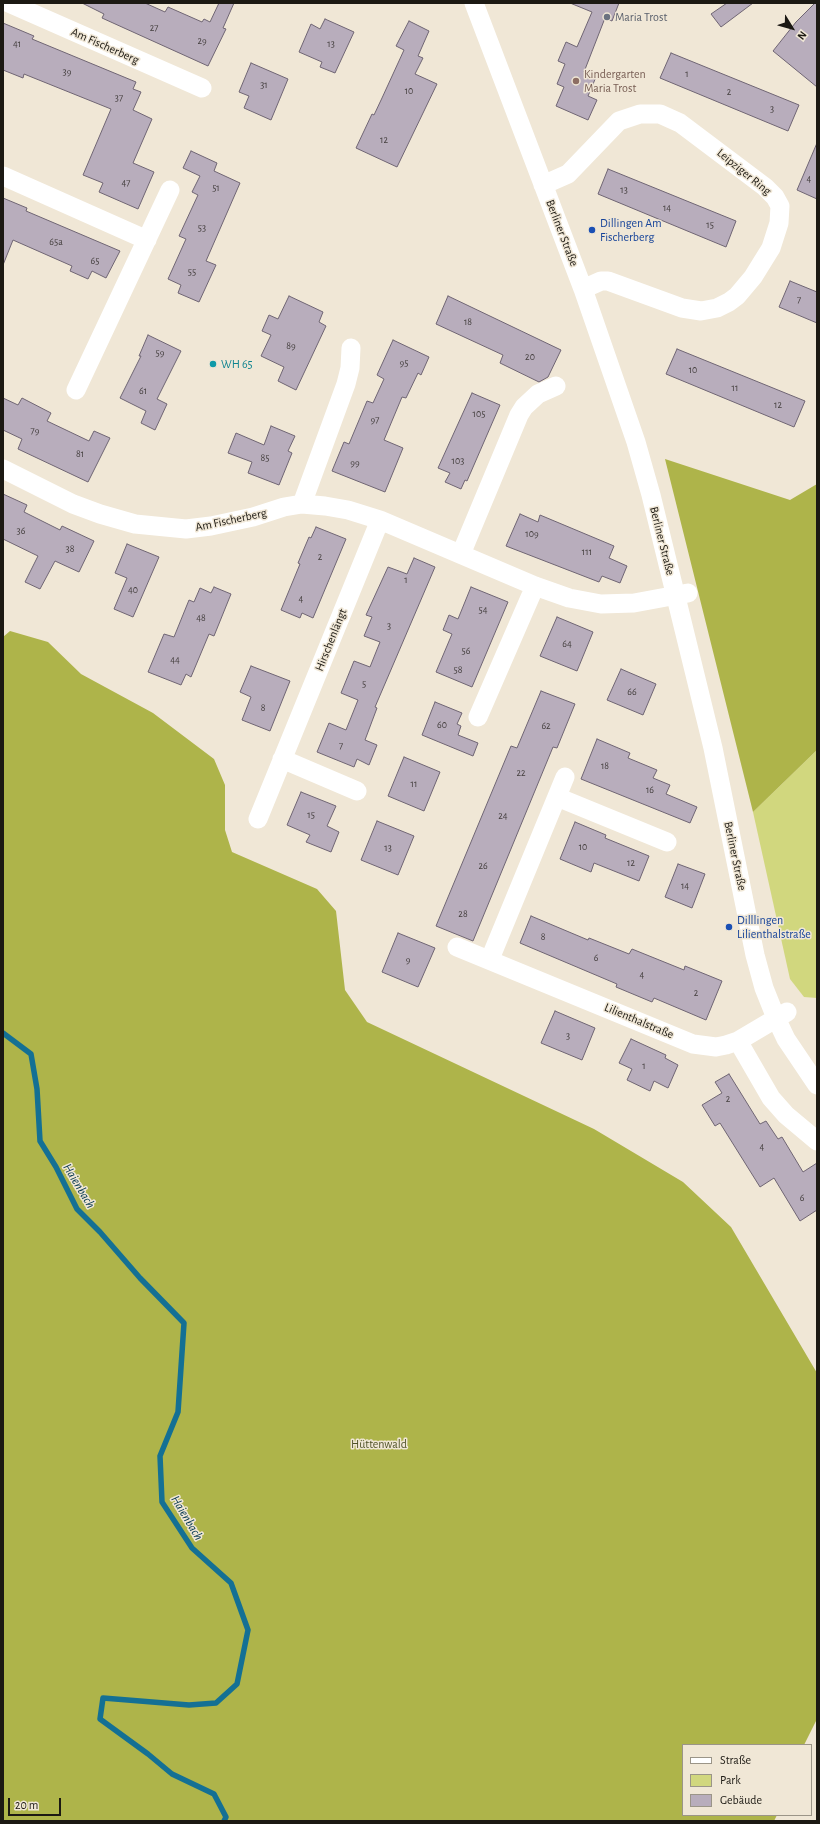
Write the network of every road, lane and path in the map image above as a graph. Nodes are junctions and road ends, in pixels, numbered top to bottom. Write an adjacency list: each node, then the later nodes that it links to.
1 (9, 3): 4 (street, Am Fischerberg)
2 (474, 3): 6 (street, Berliner Straße)
3 (486, 3): 6 (street, Berliner Straße)
4 (202, 88)
5 (3, 176): 8 (street)
6 (549, 183): 9 (street, Berliner Straße); 9 (street, Leipziger Ring)
7 (170, 190): 8 (street)
8 (147, 240): 12 (street)
9 (588, 286): 18 (street, Berliner Straße)
10 (351, 348): 14 (street)
11 (556, 386): 16 (street)
12 (76, 390)
13 (3, 469): 14 (street, Am Fischerberg)
14 (302, 504): 15 (street, Am Fischerberg)
15 (380, 520): 16 (street, Am Fischerberg); 20 (street, Hirschenlängt)
16 (461, 554): 17 (street, Am Fischerberg)
17 (535, 586): 18 (street, Am Fischerberg); 19 (street)
18 (682, 595): 28 (street, Berliner Straße)
19 (478, 717)
20 (282, 759): 22 (street); 24 (street, Hirschenlängt)
21 (565, 777): 23 (street)
22 (357, 791)
23 (557, 798): 25 (street); 27 (street)
24 (258, 819)
25 (667, 842)
26 (457, 947): 27 (street, Lilienthalstraße)
27 (490, 959): 29 (street, Lilienthalstraße)
28 (781, 1015): 29 (street, Lilienthalstraße); 30 (street, Berliner Straße); 31 (street, Berliner Straße)
29 (738, 1041): 32 (street)
30 (817, 1067)
31 (817, 1086)
32 (817, 1141)

